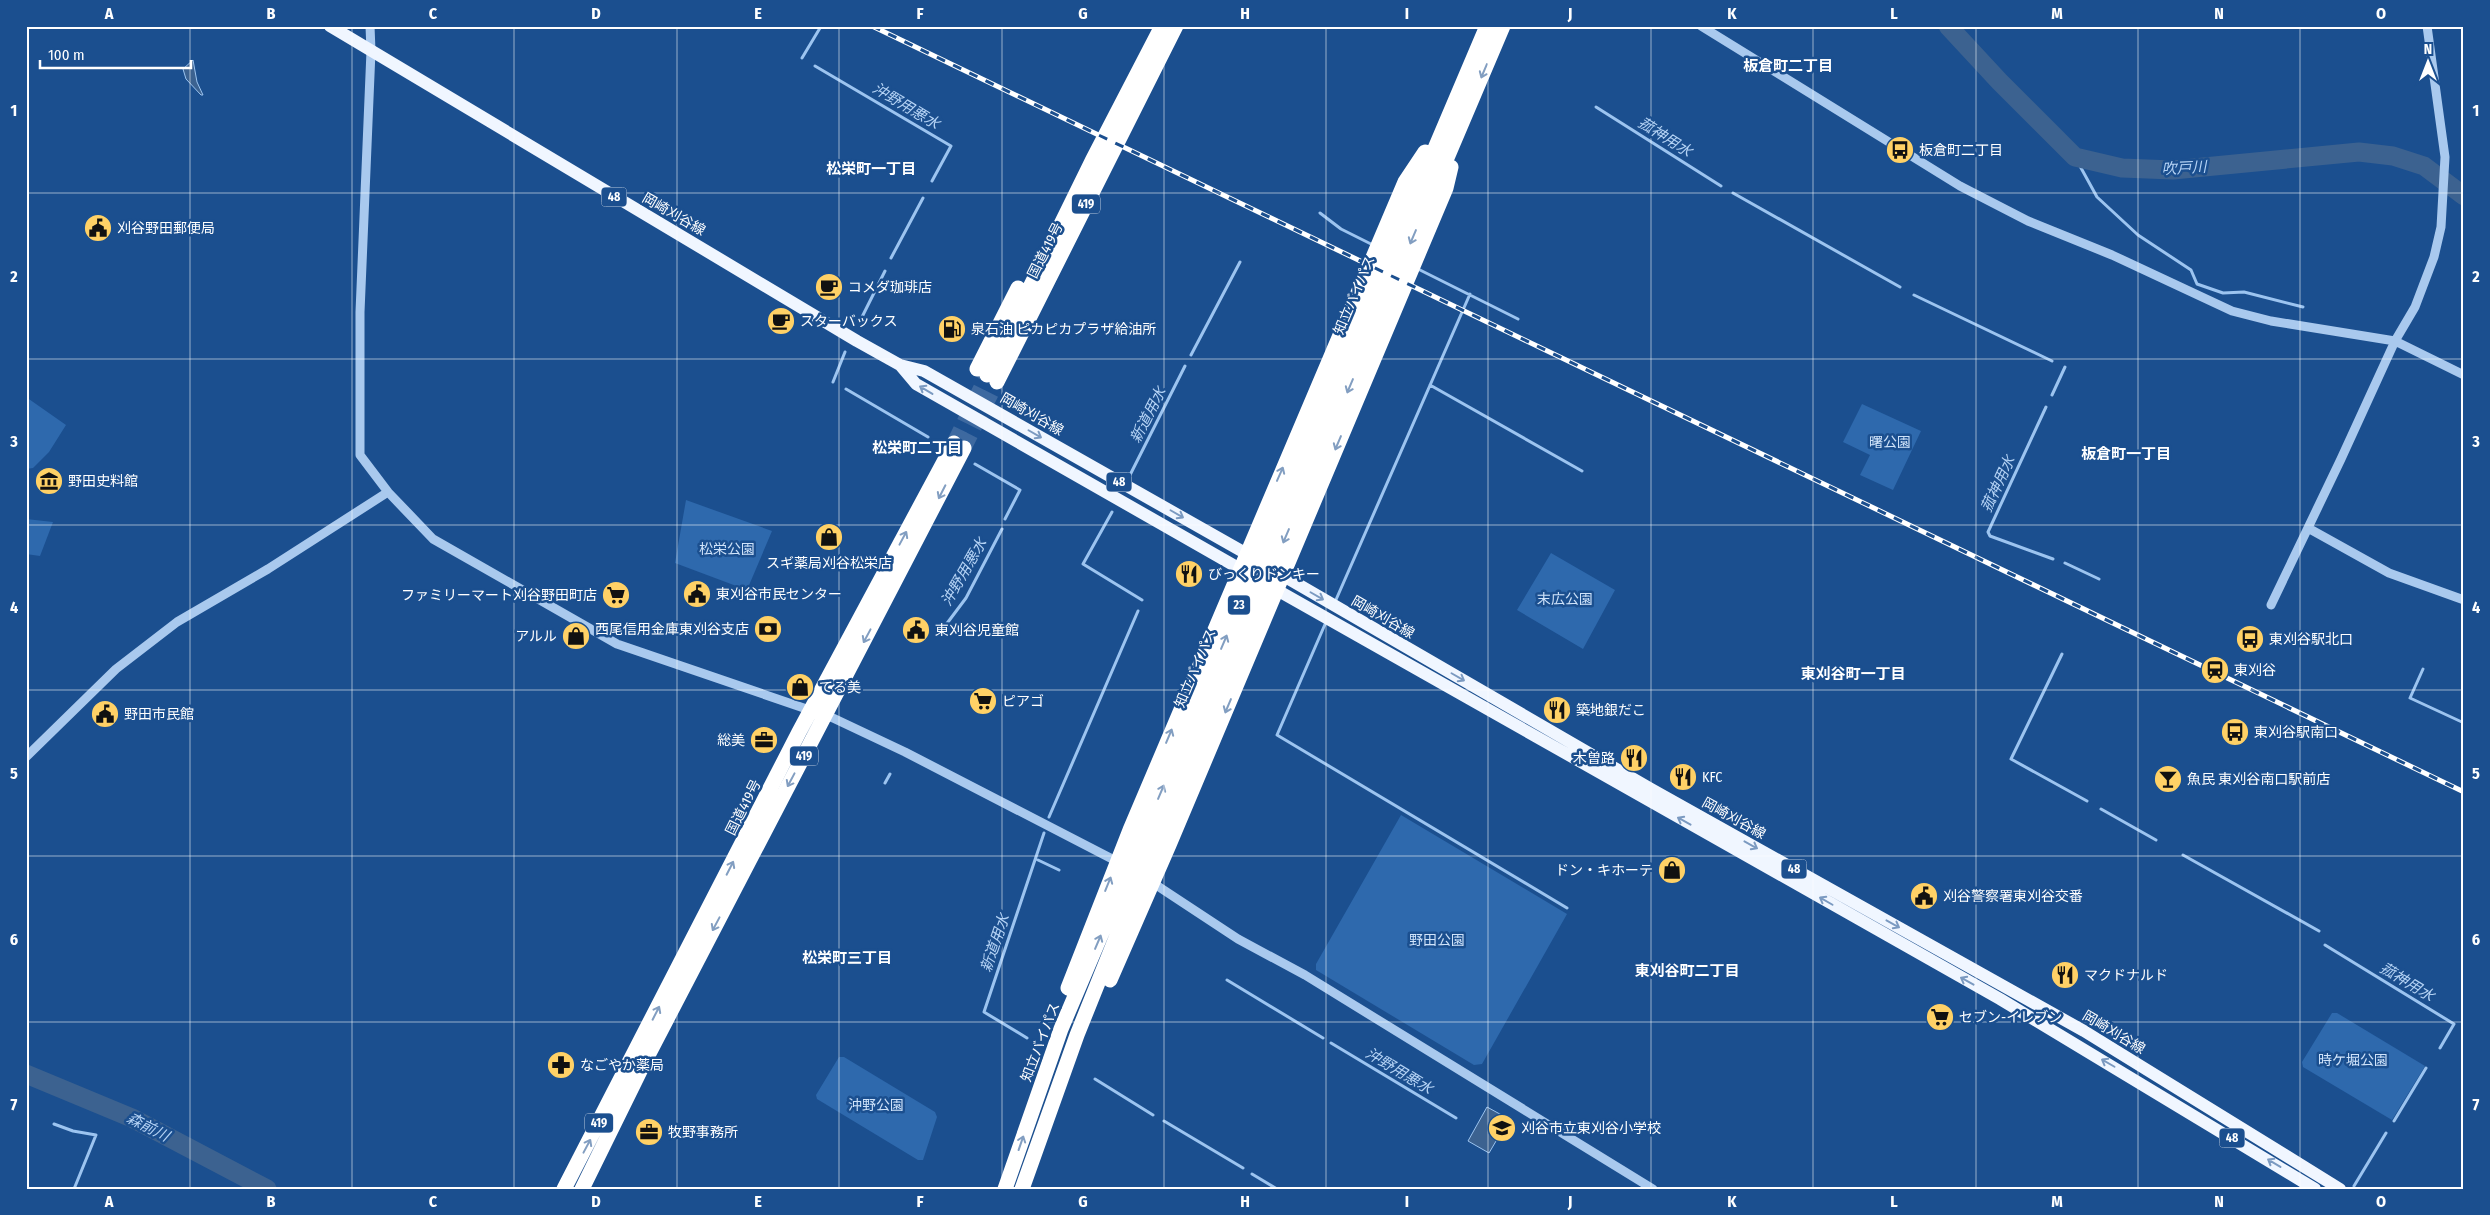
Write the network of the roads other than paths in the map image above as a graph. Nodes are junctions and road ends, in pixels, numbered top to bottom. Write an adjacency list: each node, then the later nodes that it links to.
1 (330, 26): 9 (main road, 岡崎刈谷線 / 48)
2 (370, 26): 9 (street)
3 (1161, 26): 4 (highway, 国道419号 / 419)
4 (1176, 26)
5 (1487, 26): 10 (highway, 知立バイパス / 23)
6 (1503, 26): 10 (highway, 知立バイパス / 23, one-way to 10)
7 (1701, 26): 11 (street)
8 (2427, 26): 11 (street)
9 (371, 51): 12 (main road, 岡崎刈谷線 / 48); 15 (street)
10 (1455, 121): 17 (highway, one-way to 10); 19 (highway, one-way to 19); 24 (highway, 知立バイパス / 23, one-way to 10); 25 (highway, 知立バイパス / 23, one-way to 25)
11 (2395, 341): 13 (street); 16 (street)
12 (900, 365): 17 (main road, 岡崎刈谷線 / 48, one-way to 17); 18 (main road, 岡崎刈谷線 / 48, one-way to 12)
13 (2464, 375)
14 (959, 446): 22 (highway, 国道419号 / 419)
15 (388, 492): 22 (street); 23 (street)
16 (2308, 528): 20 (street); 21 (street)
17 (1246, 553): 18 (highway); 19 (main road, 岡崎刈谷線 / 48)
18 (1239, 569): 19 (main road, 岡崎刈谷線 / 48); 24 (highway, one-way to 18)
19 (1279, 582): 25 (highway, one-way to 25); 31 (main road, 岡崎刈谷線 / 48, one-way to 19); 32 (main road, 岡崎刈谷線 / 48, one-way to 32)
20 (2464, 600)
21 (2270, 605)
22 (818, 712): 26 (highway, 国道419号 / 419, one-way to 22); 27 (highway, 国道419号 / 419, one-way to 27); 30 (street)
23 (26, 757)
24 (1061, 1029): 28 (highway, 知立バイパス / 23, one-way to 24)
25 (1077, 1035): 29 (highway, 知立バイパス / 23)
26 (564, 1189)
27 (582, 1189)
28 (1005, 1189)
29 (1022, 1189)
30 (1653, 1189)
31 (2315, 1189)
32 (2340, 1189)

